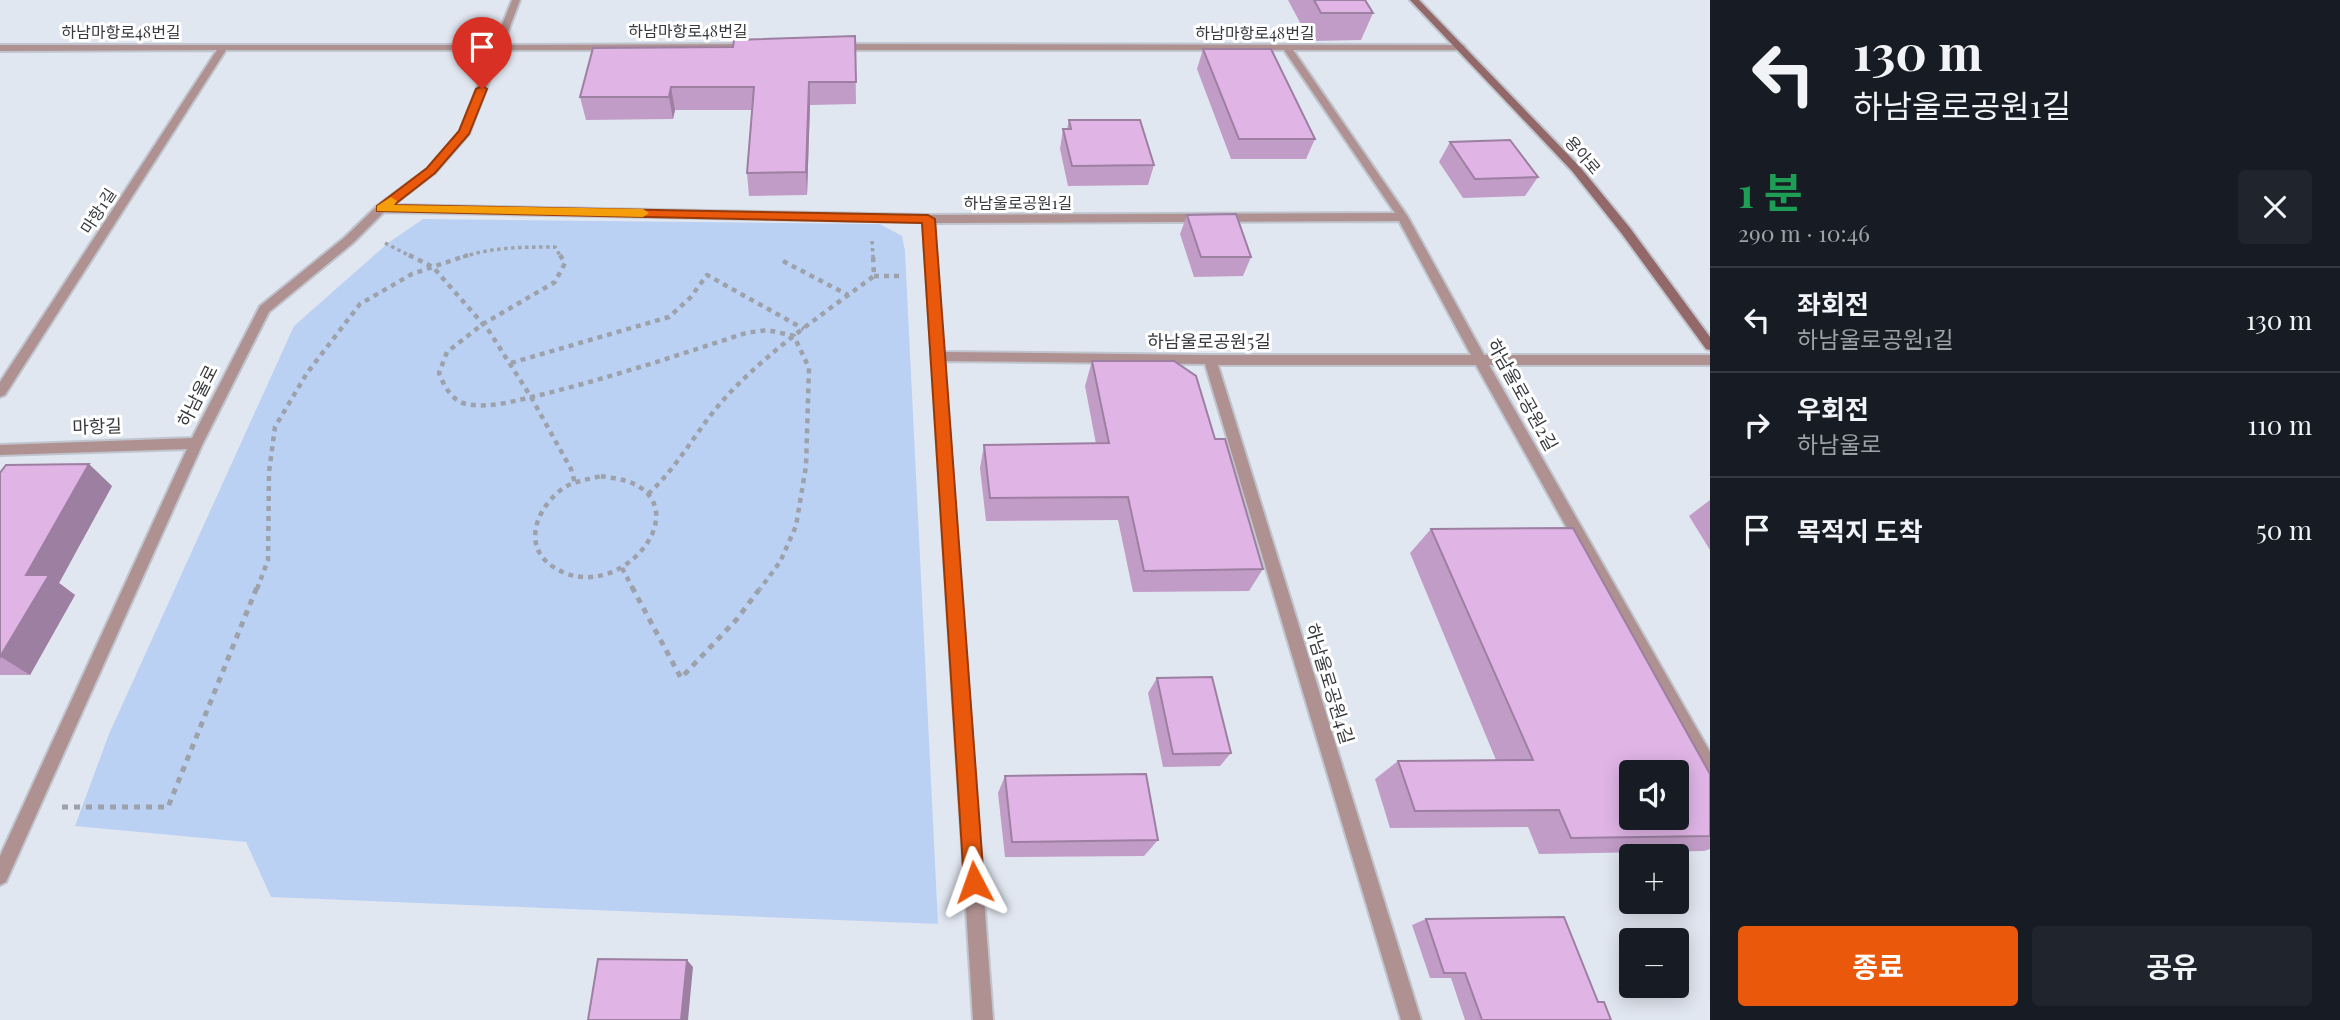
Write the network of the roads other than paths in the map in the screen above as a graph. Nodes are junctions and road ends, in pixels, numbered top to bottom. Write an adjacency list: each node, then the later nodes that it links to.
1 (516, 0): 3 (street, 하남울로)
2 (1414, 0): 6 (street, 용아로)
3 (499, 46): 4 (street, 하남마항로48번길); 8 (street, 하남마항로48번길); 10 (street, 하남울로)
4 (762, 47)
5 (831, 47): 9 (street, 하남마항로48번길)
6 (1460, 47): 9 (street, 하남마항로48번길); 13 (street, 용아로)
7 (0, 48): 8 (street, 하남마항로48번길)
8 (223, 48): 18 (street, 마항1길)
9 (1288, 49): 11 (street, 하남울로공원2길)
10 (381, 208): 12 (street, 하남울로공원1길); 19 (street, 하남울로)
11 (1403, 217): 12 (street, 하남울로공원1길); 16 (street, 하남울로공원2길)
12 (928, 219): 14 (street)
13 (1710, 346)
14 (939, 356): 15 (street, 하남울로공원5길); 23 (street)
15 (1210, 360): 16 (street, 하남울로공원5길); 24 (street, 하남울로공원4길)
16 (1480, 360): 17 (street, 하남울로공원5길); 21 (street, 하남울로공원2길)
17 (1710, 360)
18 (0, 392)
19 (195, 443): 20 (street, 마항길); 22 (street, 하남울로)
20 (0, 450)
21 (1710, 768)
22 (0, 876)
23 (984, 1020)
24 (1411, 1020)

